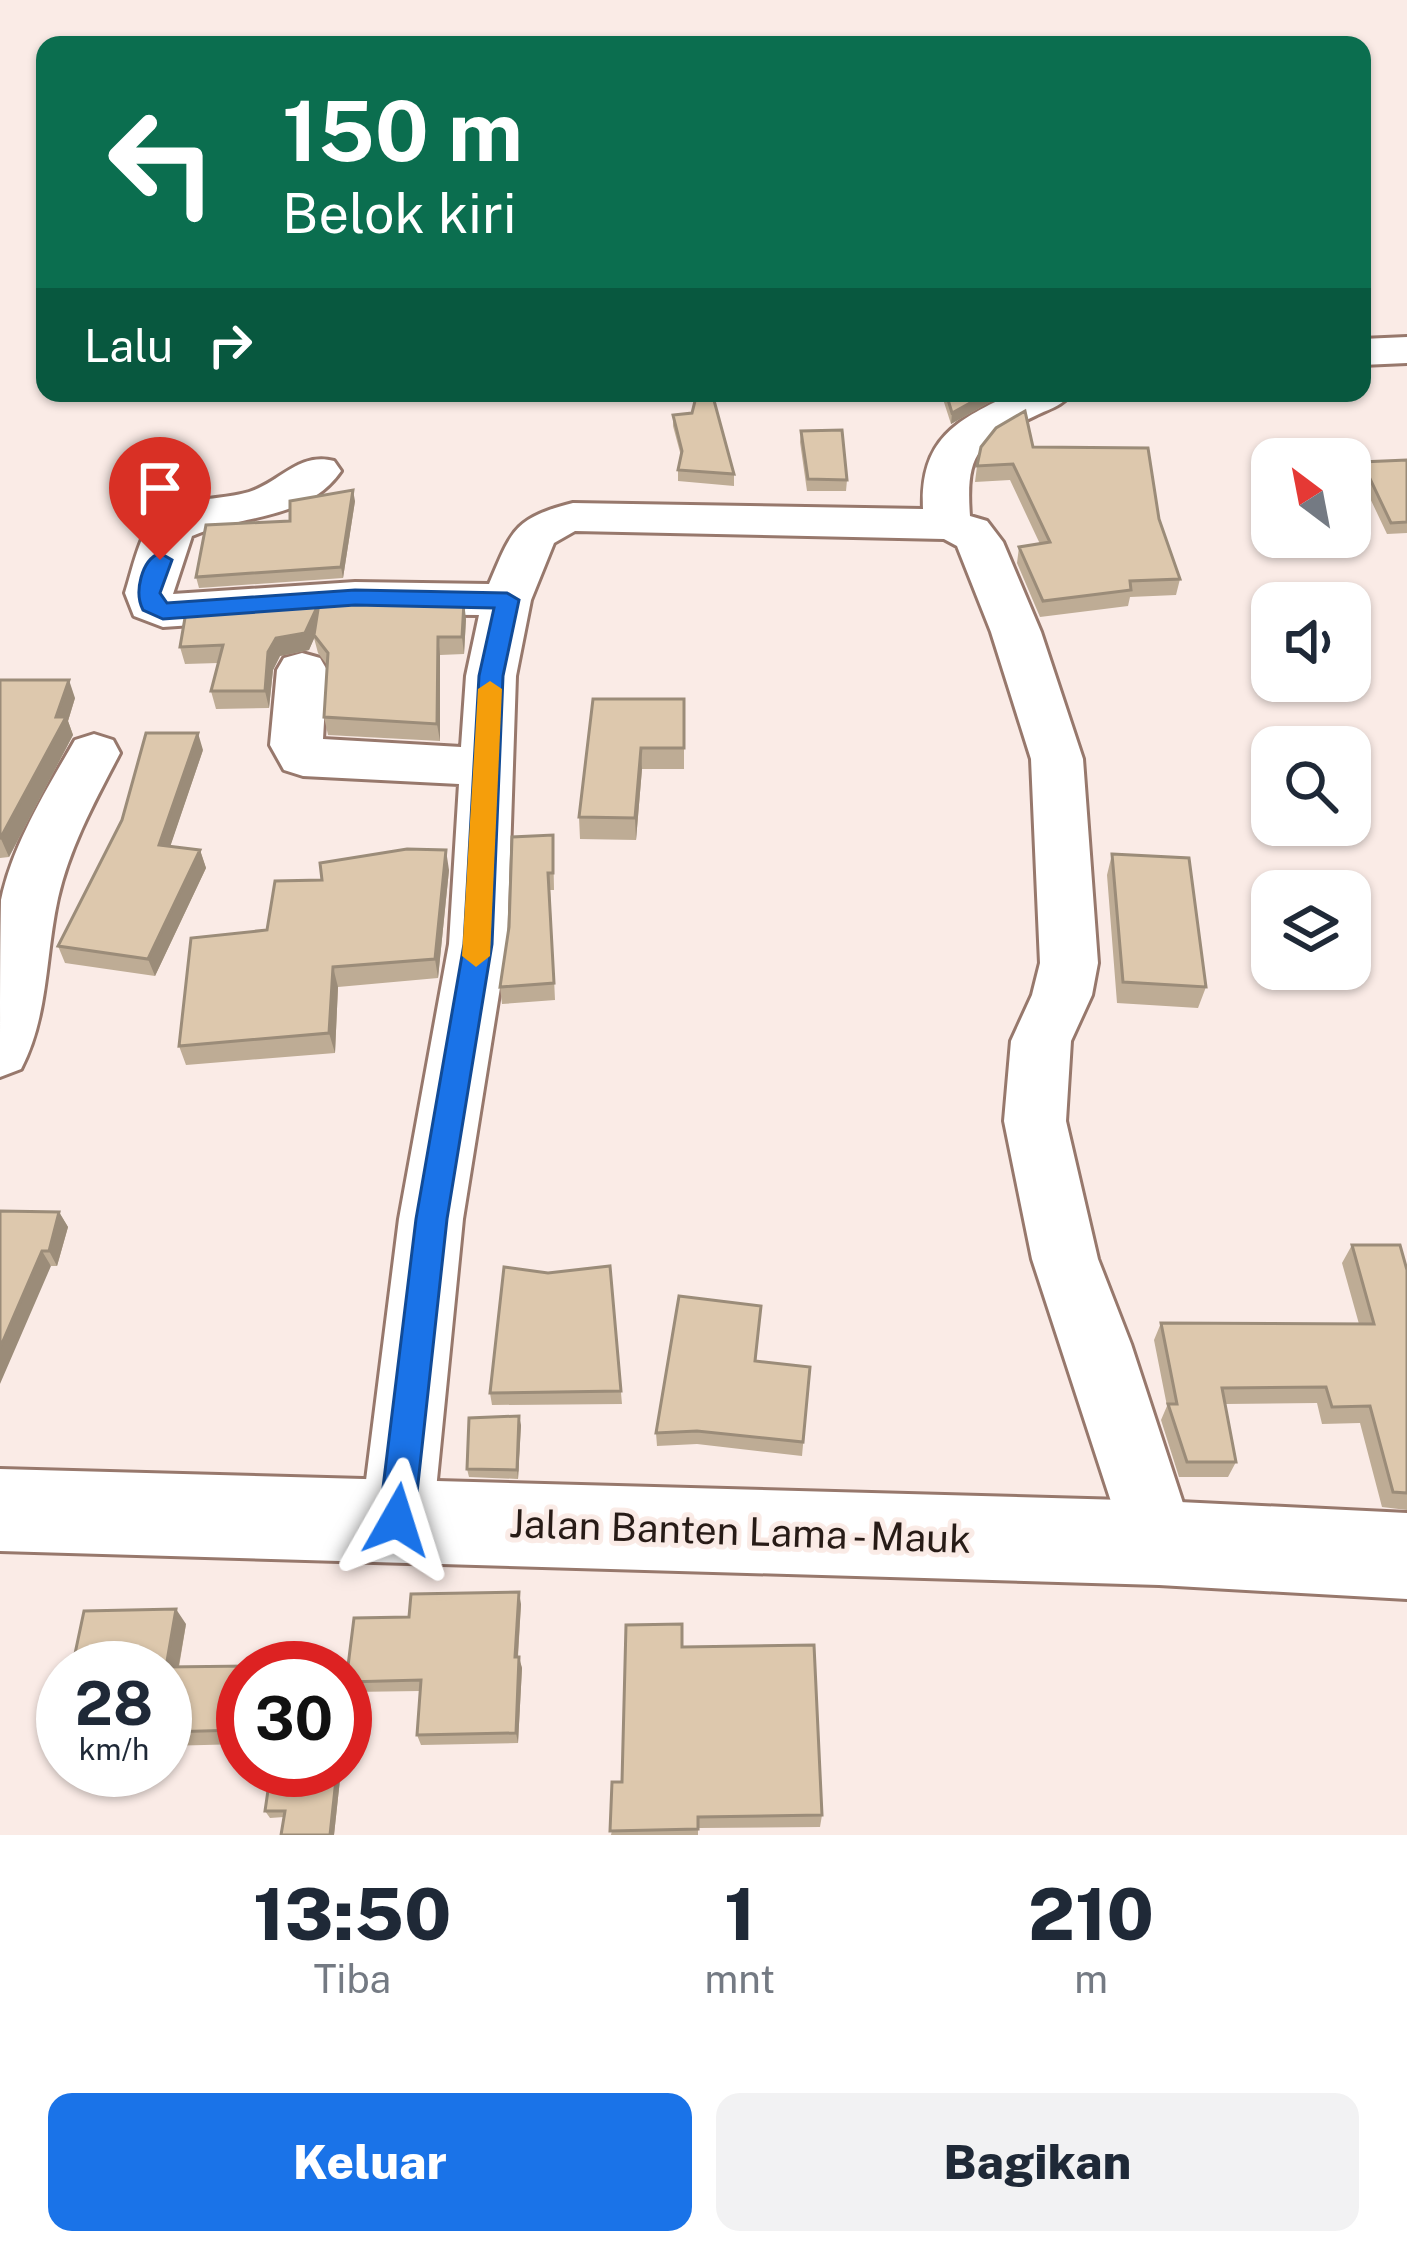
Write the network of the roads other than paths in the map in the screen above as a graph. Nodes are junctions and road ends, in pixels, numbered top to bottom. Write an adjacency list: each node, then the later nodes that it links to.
1 (1407, 350): 2 (street)
2 (1371, 352)
3 (1032, 402): 5 (street)
4 (318, 471): 6 (street)
5 (947, 524): 6 (street); 14 (street)
6 (507, 600): 9 (street)
7 (302, 670): 9 (street)
8 (94, 753): 10 (street)
9 (484, 766): 13 (street)
10 (19, 873): 11 (street)
11 (0, 1052)
12 (0, 1510): 13 (main road, Jalan Banten Lama - Mauk)
13 (397, 1520): 14 (main road, Jalan Banten Lama - Mauk)
14 (1159, 1543): 15 (main road, Jalan Banten Lama - Mauk)
15 (1407, 1556)

